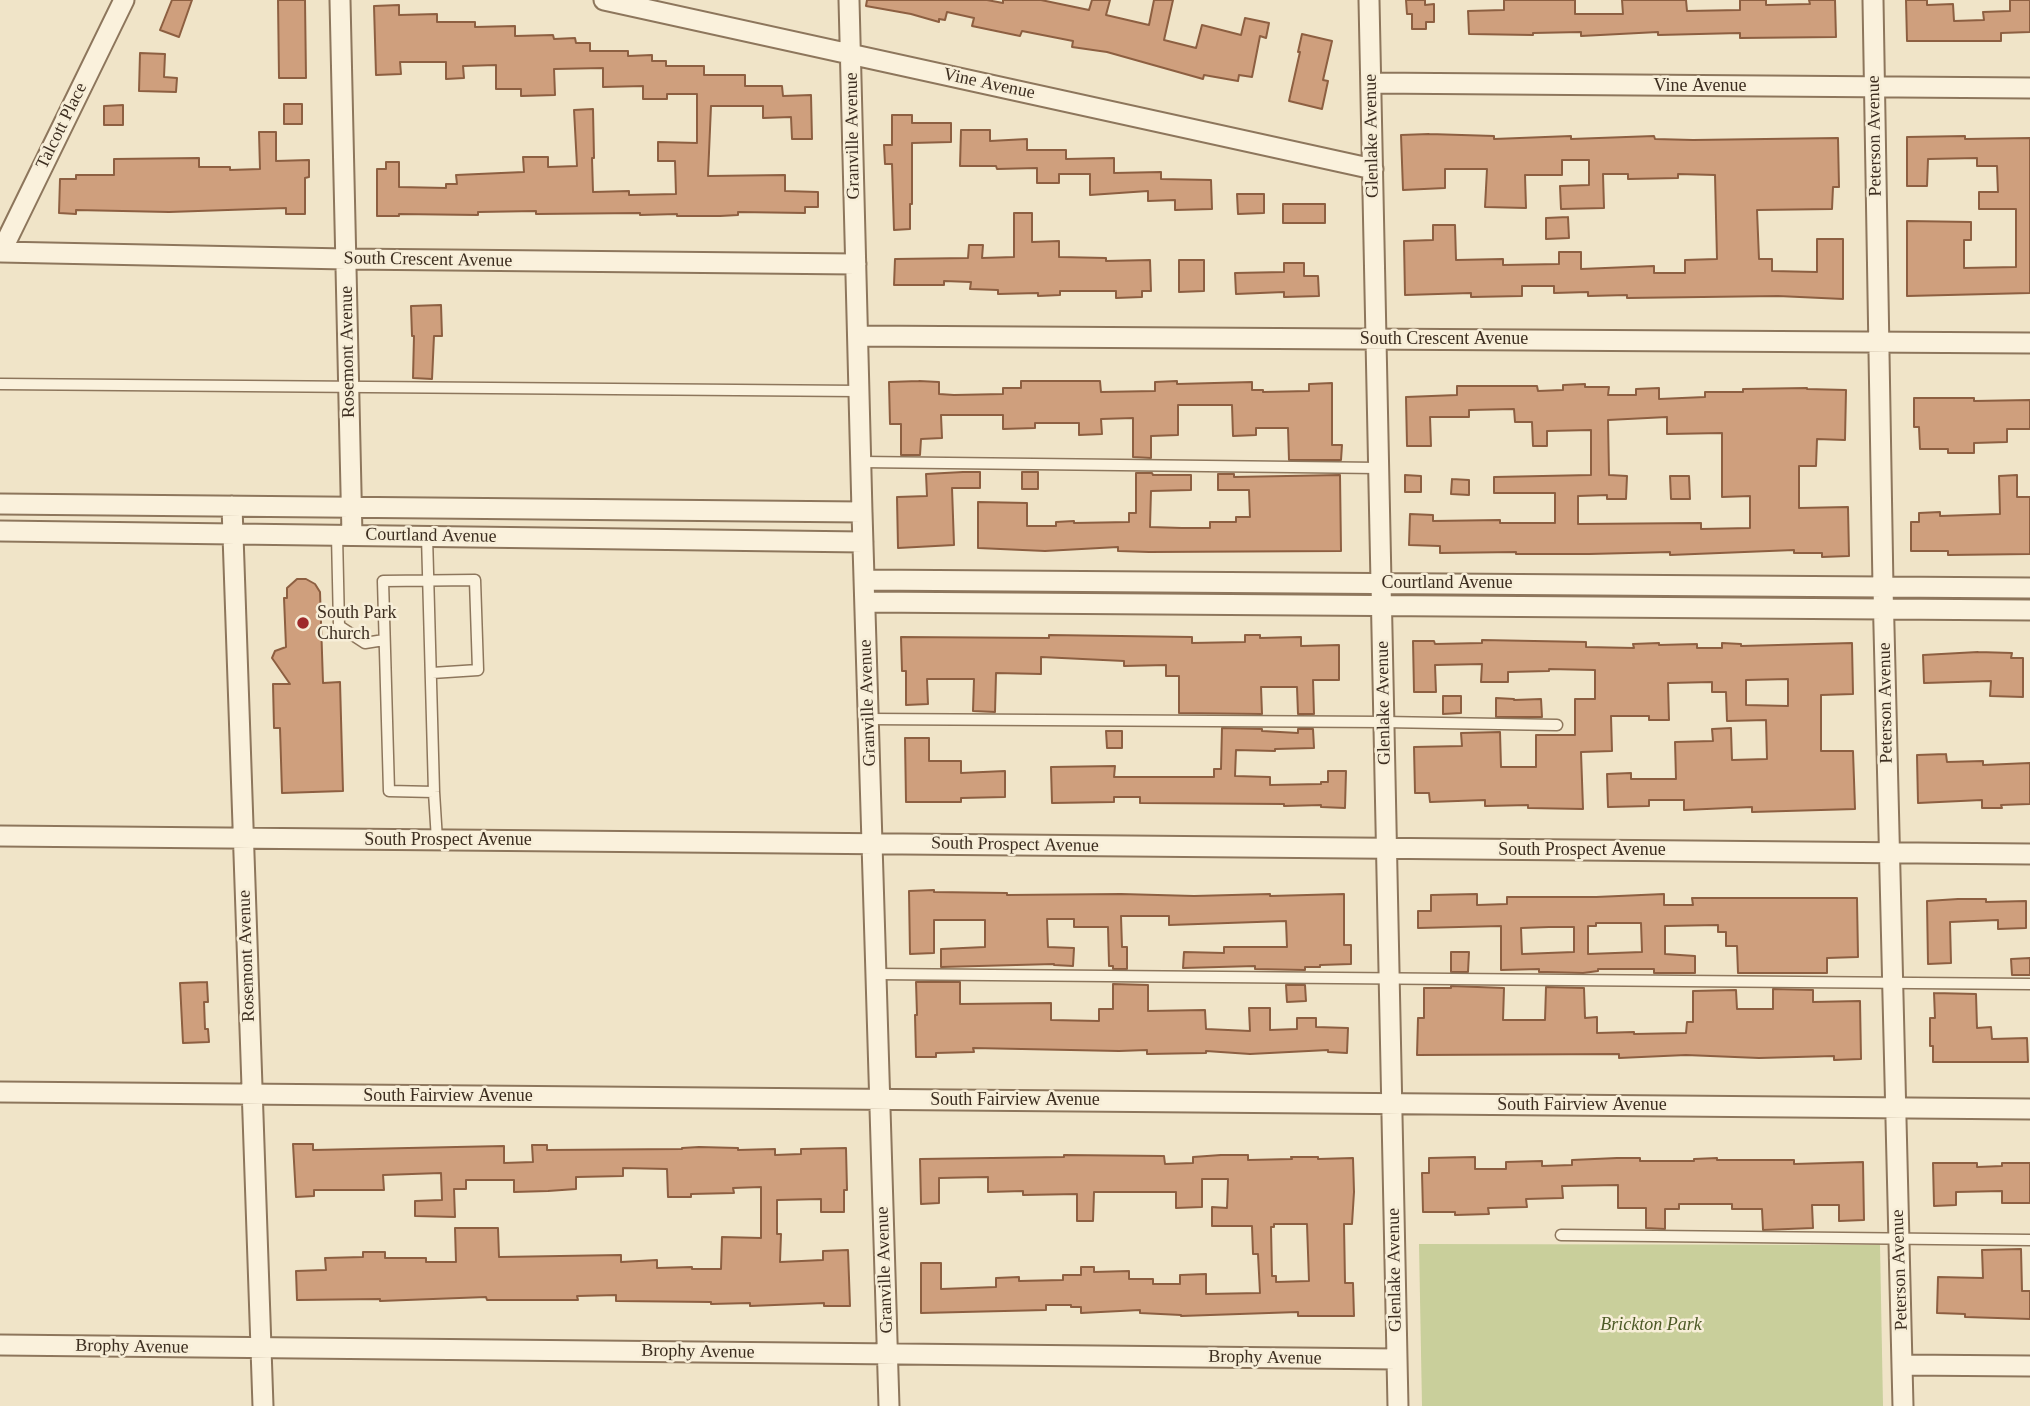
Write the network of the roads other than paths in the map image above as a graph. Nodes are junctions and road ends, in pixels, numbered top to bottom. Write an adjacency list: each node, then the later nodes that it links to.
1 (124, 0): 12 (street, Talcott Place)
2 (340, 0): 13 (street, Rosemont Avenue)
3 (604, 0): 7 (street, Vine Avenue)
4 (849, 0): 7 (street, Granville Avenue)
5 (1369, 0): 8 (street, Glenlake Avenue)
6 (1873, 0): 9 (street, Peterson Avenue)
7 (851, 54): 11 (street, Vine Avenue); 14 (street, Granville Avenue)
8 (1371, 83): 9 (street, Vine Avenue); 11 (street, Glenlake Avenue)
9 (1875, 87): 10 (street, Vine Avenue); 17 (street, Peterson Avenue)
10 (2030, 89)
11 (1373, 169): 16 (street, Glenlake Avenue)
12 (0, 252): 13 (street, South Crescent Avenue)
13 (346, 259): 14 (street, South Crescent Avenue); 20 (street, Rosemont Avenue)
14 (856, 264): 15 (street, Granville Avenue)
15 (858, 335): 16 (street, South Crescent Avenue); 21 (street, Granville Avenue)
16 (1376, 338): 17 (street, South Crescent Avenue); 23 (street, Glenlake Avenue)
17 (1879, 341): 18 (street, South Crescent Avenue); 36 (street, Peterson Avenue)
18 (2030, 343)
19 (0, 384): 20 (lane)
20 (349, 388): 21 (lane); 26 (street, Rosemont Avenue)
21 (859, 391): 22 (street, Granville Avenue)
22 (861, 462): 23 (lane); 27 (street, Granville Avenue)
23 (1379, 468): 35 (street, Glenlake Avenue)
24 (0, 504): 25 (street, Courtland Avenue)
25 (232, 506): 26 (street, Courtland Avenue); 29 (street, Rosemont Avenue)
26 (351, 507): 27 (street, Courtland Avenue); 30 (street, Rosemont Avenue)
27 (862, 512): 32 (street, Granville Avenue)
28 (0, 531): 29 (street, Courtland Avenue)
29 (233, 534): 30 (street, Courtland Avenue); 49 (street, Rosemont Avenue)
30 (344, 535): 31 (street, Courtland Avenue); 42 (lane)
31 (427, 536): 32 (street, Courtland Avenue); 33 (lane)
32 (863, 542): 34 (street, Granville Avenue)
33 (429, 580): 42 (lane); 43 (lane); 43 (lane)
34 (864, 580): 35 (street, Courtland Avenue); 38 (street, Granville Avenue)
35 (1381, 583): 36 (street, Courtland Avenue); 39 (street, Glenlake Avenue)
36 (1883, 587): 37 (street, Courtland Avenue); 40 (street, Peterson Avenue)
37 (2030, 588)
38 (865, 602): 39 (street, Courtland Avenue); 44 (street, Granville Avenue)
39 (1382, 606): 40 (street, Courtland Avenue); 45 (street, Glenlake Avenue)
40 (1884, 609): 41 (street, Courtland Avenue); 53 (street, Peterson Avenue)
41 (2030, 610)
42 (384, 639): 47 (lane)
43 (432, 673): 47 (lane)
44 (868, 719): 45 (lane); 51 (street, Granville Avenue)
45 (1384, 722): 46 (lane); 52 (street, Glenlake Avenue)
46 (1557, 725)
47 (434, 792): 50 (lane)
48 (0, 836): 49 (street, South Prospect Avenue)
49 (243, 838): 50 (street, South Prospect Avenue); 60 (street, Rosemont Avenue)
50 (437, 840): 51 (street, South Prospect Avenue)
51 (872, 844): 52 (street, South Prospect Avenue); 55 (street, Granville Avenue)
52 (1387, 848): 53 (street, South Prospect Avenue); 56 (street, Glenlake Avenue)
53 (1889, 852): 54 (street, South Prospect Avenue); 57 (street, Peterson Avenue)
54 (2030, 854)
55 (876, 974): 56 (lane); 61 (street, Granville Avenue)
56 (1389, 978): 57 (lane); 62 (street, Glenlake Avenue)
57 (1892, 982): 58 (lane); 63 (street, Peterson Avenue)
58 (2030, 984)
59 (0, 1092): 60 (street, South Fairview Avenue)
60 (252, 1094): 61 (street, South Fairview Avenue); 69 (street, Rosemont Avenue)
61 (880, 1099): 62 (street, South Fairview Avenue); 70 (street, Granville Avenue)
62 (1392, 1103): 63 (street, South Fairview Avenue); 71 (street, Glenlake Avenue)
63 (1895, 1108): 64 (street, South Fairview Avenue); 66 (street, Peterson Avenue)
64 (2030, 1109)
65 (1561, 1235): 66 (lane)
66 (1899, 1239): 67 (lane); 72 (street, Peterson Avenue)
67 (2030, 1240)
68 (0, 1345): 69 (street, Brophy Avenue)
69 (261, 1348): 70 (street, Brophy Avenue); 74 (street, Rosemont Avenue)
70 (887, 1354): 71 (street, Brophy Avenue); 75 (street, Granville Avenue)
71 (1397, 1359): 76 (street, Glenlake Avenue)
72 (1902, 1366): 73 (street); 77 (street, Peterson Avenue)
73 (2030, 1366)
74 (263, 1406)
75 (889, 1406)
76 (1398, 1406)
77 (1903, 1406)

